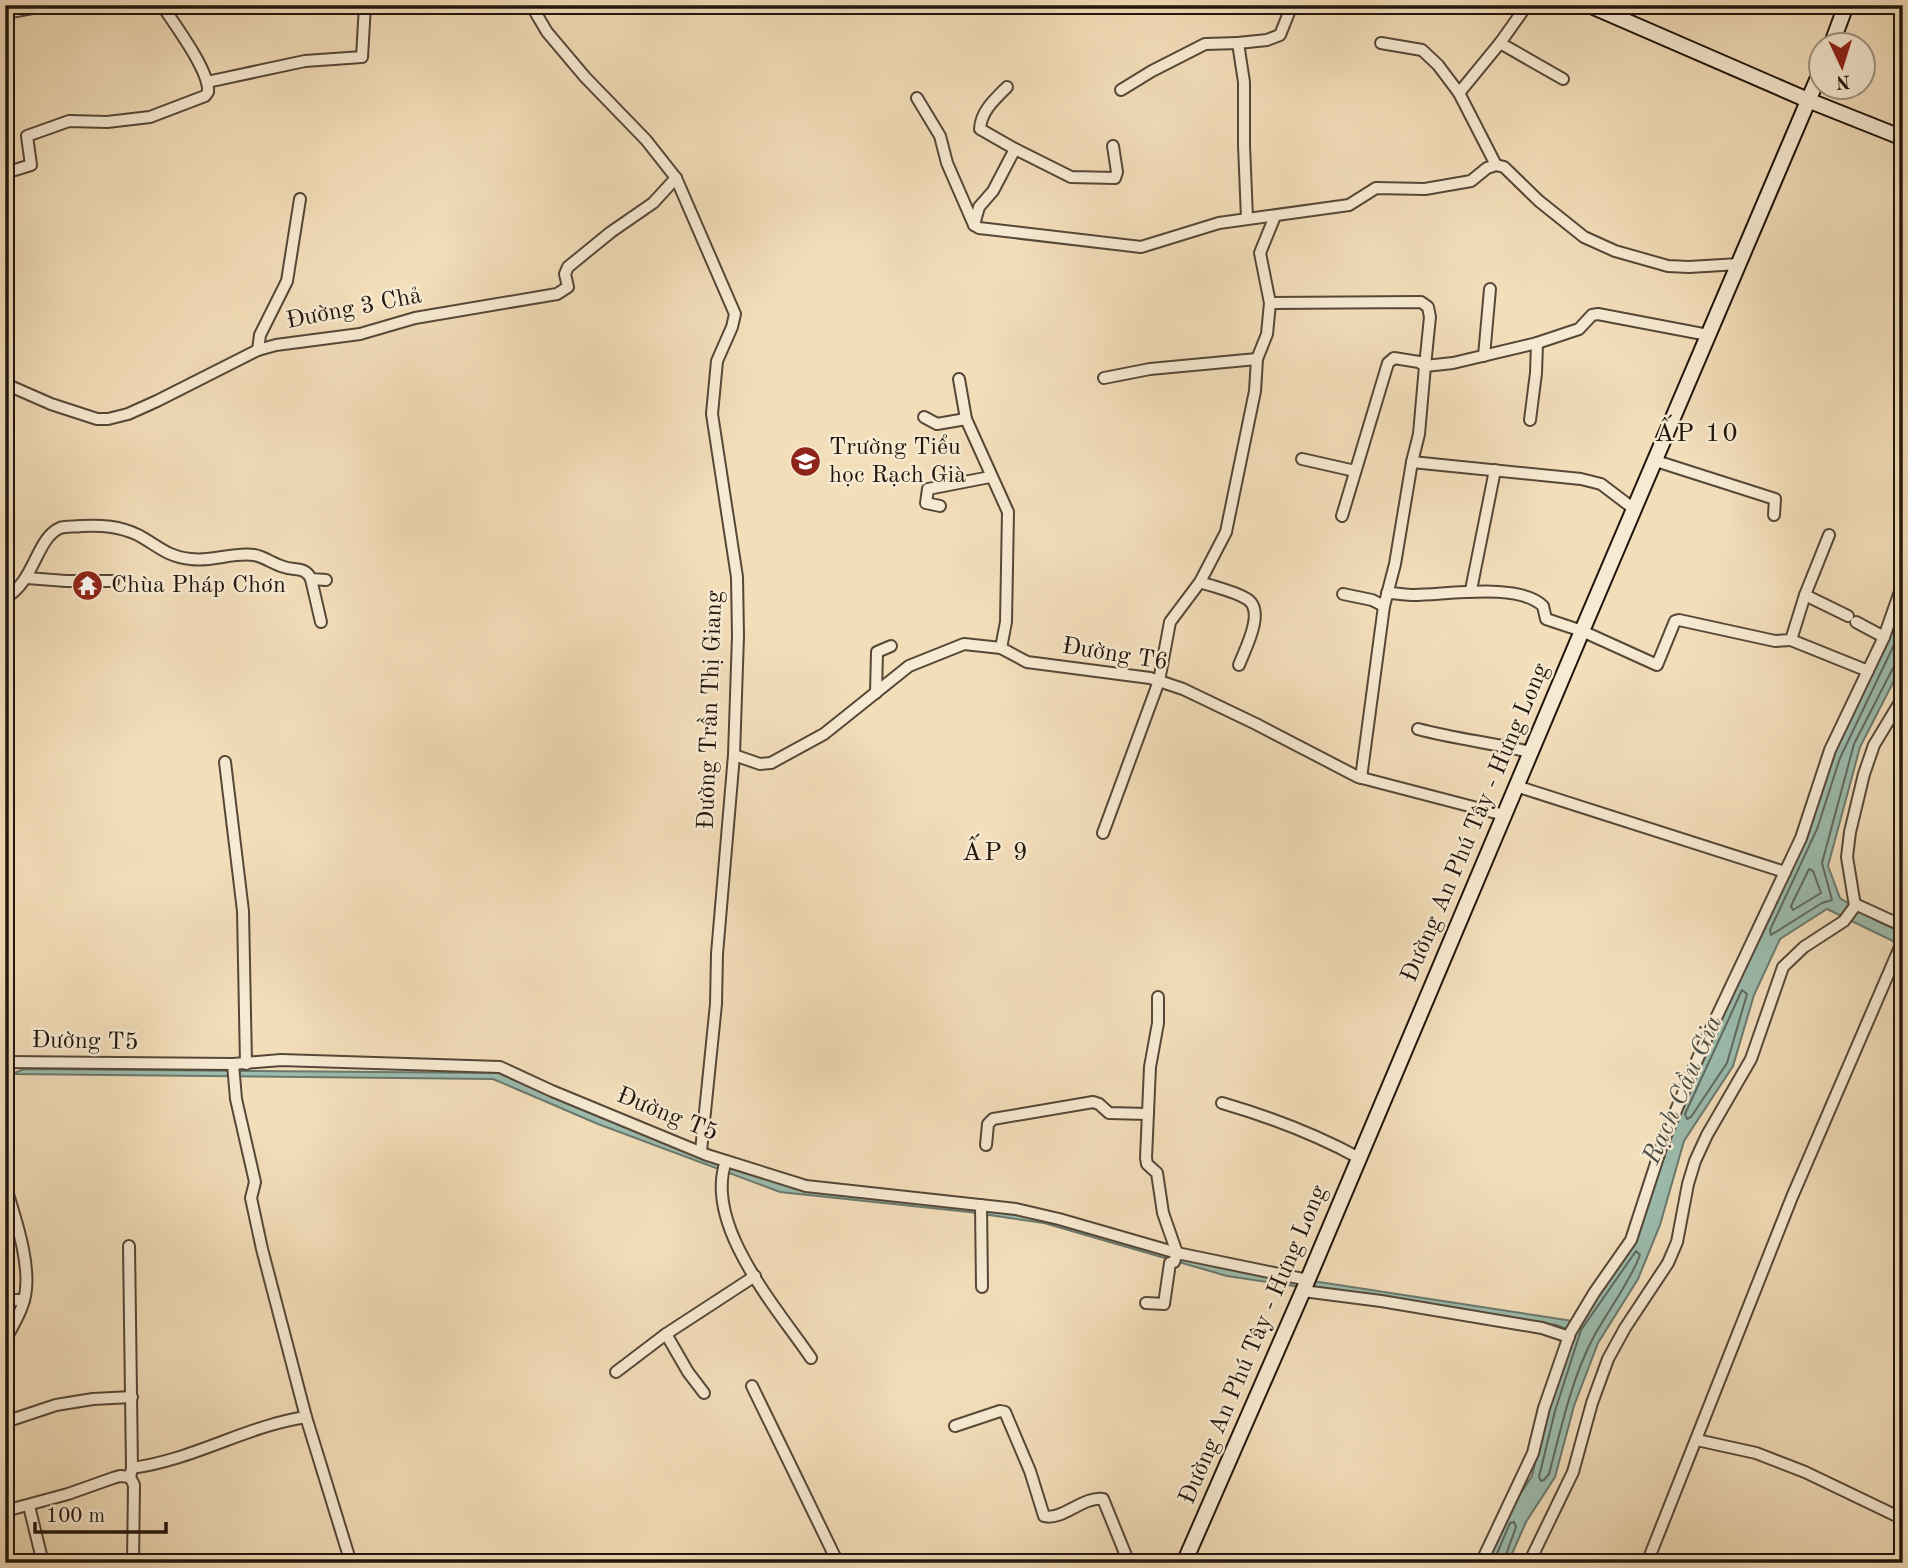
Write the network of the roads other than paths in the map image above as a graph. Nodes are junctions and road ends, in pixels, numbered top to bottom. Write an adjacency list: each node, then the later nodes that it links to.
1 (49, 5): 9 (street)
2 (162, 5): 15 (street)
3 (365, 5): 15 (street)
4 (531, 5): 28 (street, Đường Trần Thị Giang)
5 (1292, 5): 11 (street)
6 (1527, 5): 13 (street)
7 (1589, 5): 20 (street)
8 (1846, 5): 10 (street)
9 (5, 13)
10 (1836, 32)
11 (1238, 43): 17 (street); 31 (street)
12 (1381, 43): 18 (street)
13 (1500, 43): 14 (street); 18 (street)
14 (1563, 79)
15 (208, 82): 27 (street)
16 (1007, 86): 25 (street)
17 (1121, 90)
18 (1459, 93): 26 (street)
19 (917, 98): 32 (street)
20 (1806, 99)
21 (1810, 102): 33 (street, Đường An Phú Tây - Hưng Long)
22 (1813, 102): 23 (street)
23 (1903, 138)
24 (1113, 146): 25 (street)
25 (1015, 149): 32 (street)
26 (1496, 165): 30 (street); 33 (street)
27 (5, 173)
28 (676, 178): 38 (street, Đường 3 Chả); 84 (street, Đường Trần Thị Giang)
29 (300, 199): 38 (street)
30 (1275, 216): 31 (street); 35 (street)
31 (1248, 218): 32 (street)
32 (974, 225)
33 (1739, 264): 36 (street, Đường An Phú Tây - Hưng Long)
34 (1490, 289): 39 (street)
35 (1270, 303): 40 (street); 41 (street)
36 (1709, 335): 37 (street); 49 (street, Đường An Phú Tây - Hưng Long)
37 (1537, 343): 39 (street); 47 (street)
38 (258, 350): 44 (street, Đường 3 Chả)
39 (1484, 355): 41 (street)
40 (1257, 359): 42 (street); 63 (street)
41 (1425, 366): 50 (street); 52 (street)
42 (1104, 378)
43 (959, 379): 46 (street)
44 (5, 387)
45 (924, 416): 46 (street)
46 (966, 419): 53 (street)
47 (1530, 420)
48 (1302, 459): 52 (street)
49 (1656, 461): 55 (street, Đường An Phú Tây - Hưng Long); 56 (street)
50 (1412, 462): 51 (street); 66 (street)
51 (1495, 470): 55 (street); 65 (street)
52 (1355, 471): 57 (street)
53 (990, 477): 54 (street); 76 (street)
54 (940, 506)
55 (1634, 509): 72 (street, Đường An Phú Tây - Hưng Long)
56 (1774, 515)
57 (1342, 516)
58 (1829, 535): 68 (street)
59 (27, 578): 60 (street); 62 (street); 69 (street)
60 (311, 579): 61 (street); 71 (street)
61 (326, 580)
62 (113, 581)
63 (1200, 582): 77 (street); 79 (street)
64 (1903, 583): 73 (street)
65 (1471, 590): 66 (street); 72 (street)
66 (1387, 593): 70 (street)
67 (1343, 594): 70 (street)
68 (1805, 595): 73 (street); 74 (street)
69 (5, 598)
70 (1384, 607): 86 (street)
71 (321, 622)
72 (1581, 631): 74 (street); 83 (street, Đường An Phú Tây - Hưng Long)
73 (1884, 637): 78 (street)
74 (1791, 640): 78 (street)
75 (891, 646): 80 (street)
76 (1002, 648): 79 (street, Đường T6); 80 (street, Đường T6)
77 (1239, 665)
78 (1868, 671): 90 (street)
79 (1159, 681): 86 (street, Đường T6); 89 (street)
80 (876, 692): 84 (street, Đường T6)
81 (1903, 697): 91 (street)
82 (1418, 729): 83 (street)
83 (1530, 752): 87 (street, Đường An Phú Tây - Hưng Long)
84 (734, 755): 101 (street, Đường Trần Thị Giang)
85 (225, 762): 96 (street)
86 (1362, 778): 88 (street, Đường T6)
87 (1516, 786): 88 (street, Đường An Phú Tây - Hưng Long); 90 (street)
88 (1504, 815): 102 (street, Đường An Phú Tây - Hưng Long)
89 (1103, 833)
90 (1785, 872): 115 (street)
91 (1855, 905): 92 (street); 137 (street)
92 (1903, 926)
93 (1900, 945): 125 (street)
94 (1158, 997): 99 (street)
95 (5, 1062): 97 (street, Đường T5)
96 (246, 1064): 97 (street, Đường T5); 101 (street, Đường T5)
97 (234, 1066): 122 (street)
98 (1222, 1103): 102 (street)
99 (1148, 1114): 100 (street); 107 (street)
100 (986, 1145)
101 (701, 1151): 103 (street, Đường T5)
102 (1359, 1158): 110 (street, Đường An Phú Tây - Hưng Long)
103 (725, 1165): 105 (street, Đường T5); 108 (street)
104 (5, 1185): 112 (street)
105 (981, 1211): 107 (street, Đường T5); 109 (street)
106 (129, 1246): 121 (street)
107 (1176, 1257): 110 (street, Đường T5); 113 (street)
108 (755, 1276): 114 (street); 117 (street)
109 (982, 1287)
110 (1305, 1287): 115 (street, Đường T5); 135 (street, Đường An Phú Tây - Hưng Long)
111 (5, 1300): 112 (street)
112 (24, 1300): 116 (street)
113 (1146, 1303)
114 (666, 1334): 118 (street); 120 (street)
115 (1570, 1335): 136 (street)
116 (5, 1341)
117 (811, 1358)
118 (616, 1372)
119 (752, 1386): 133 (street)
120 (704, 1393)
121 (132, 1397): 123 (street); 126 (street)
122 (306, 1417): 126 (street); 132 (street)
123 (5, 1422)
124 (955, 1426): 134 (street)
125 (1697, 1440): 129 (street); 138 (street)
126 (131, 1473): 127 (street); 131 (street)
127 (29, 1506): 128 (street); 130 (street)
128 (5, 1511)
129 (1903, 1519)
130 (43, 1563)
131 (133, 1563)
132 (351, 1563)
133 (838, 1563)
134 (1129, 1563)
135 (1184, 1563)
136 (1481, 1563)
137 (1529, 1563)
138 (1647, 1563)

